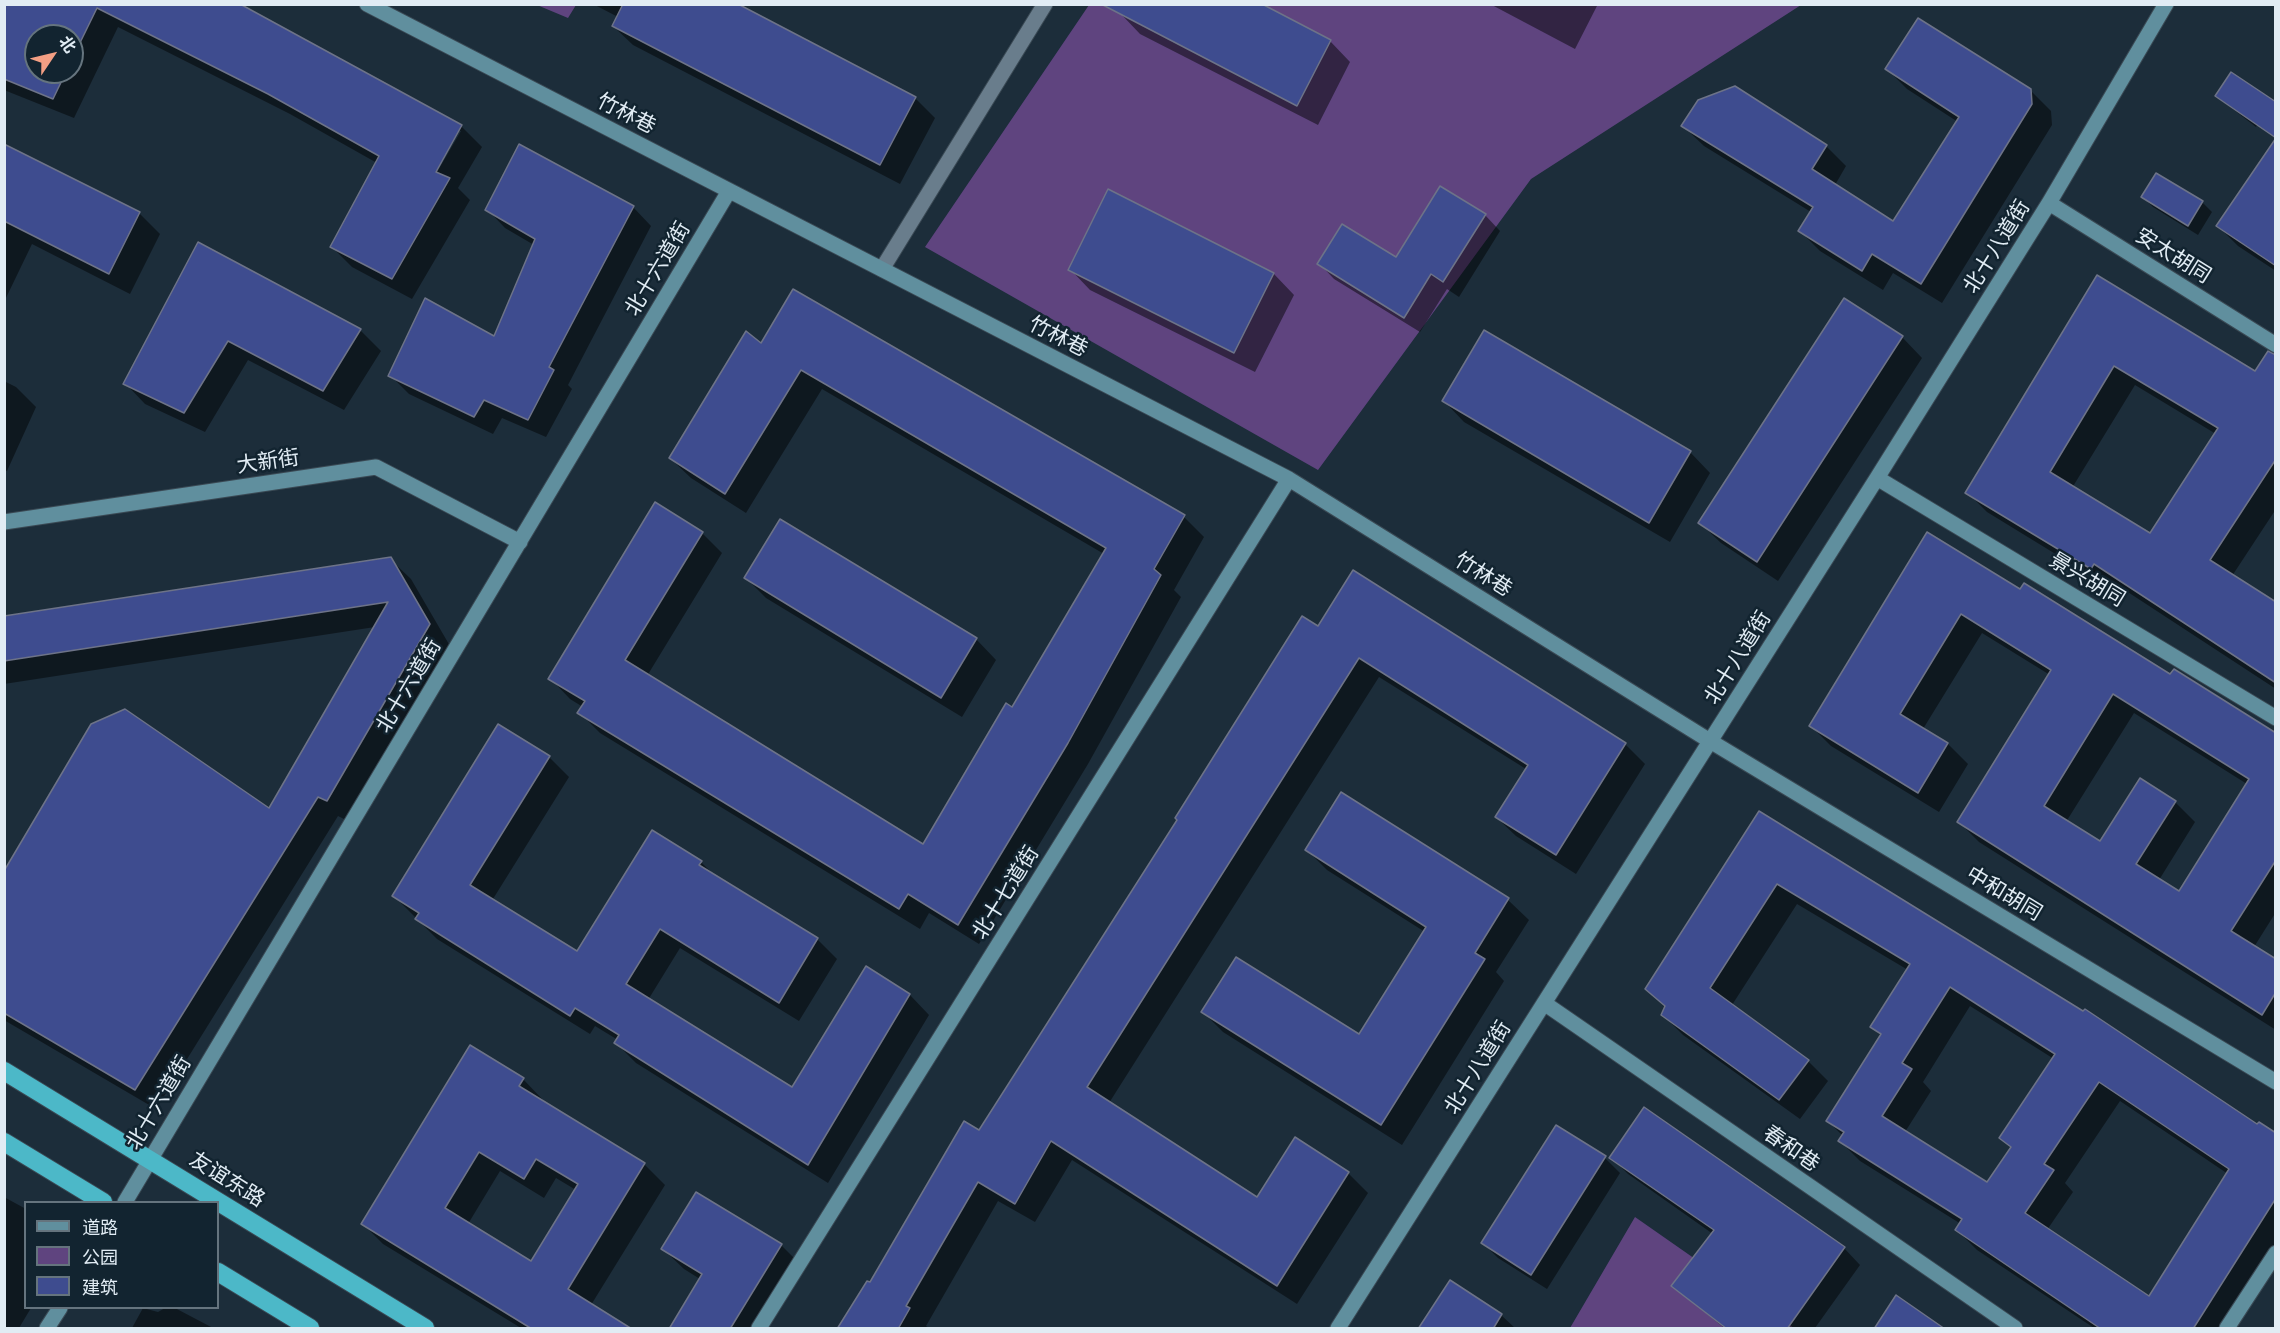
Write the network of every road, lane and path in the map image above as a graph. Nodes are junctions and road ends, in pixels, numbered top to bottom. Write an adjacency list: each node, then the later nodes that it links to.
1 (367, 4): 4 (street, 竹林巷)
2 (1045, 4): 6 (lane)
3 (2166, 4): 5 (street, 北十八道街)
4 (729, 191): 6 (street, 竹林巷); 11 (street, 北十六道街)
5 (2049, 203): 7 (street, 安太胡同); 8 (street, 北十八道街)
6 (882, 270): 9 (street, 竹林巷)
7 (2276, 345)
8 (1877, 478): 12 (street, 景兴胡同); 13 (street, 北十八道街)
9 (1289, 479): 13 (street, 竹林巷); 29 (street, 北十七道街)
10 (4, 522): 11 (street, 大新街)
11 (520, 542): 18 (street, 北十六道街)
12 (2276, 718)
13 (1710, 741): 14 (street, 北十八道街); 16 (street, 中和胡同)
14 (1544, 1003): 30 (street, 北十八道街); 31 (street, 春和巷)
15 (4, 1071): 18 (highway, 友谊东路)
16 (2276, 1082)
17 (4, 1142): 19 (highway)
18 (150, 1159): 20 (street, 北十六道街); 21 (highway, 友谊东路)
19 (100, 1201)
20 (126, 1201)
21 (218, 1201)
22 (219, 1202): 28 (highway, 友谊东路)
23 (2276, 1253): 32 (street)
24 (219, 1273): 27 (highway)
25 (59, 1309): 26 (street)
26 (47, 1329)
27 (310, 1329)
28 (425, 1329)
29 (759, 1329)
30 (1338, 1329)
31 (2014, 1329)
32 (2227, 1329)

